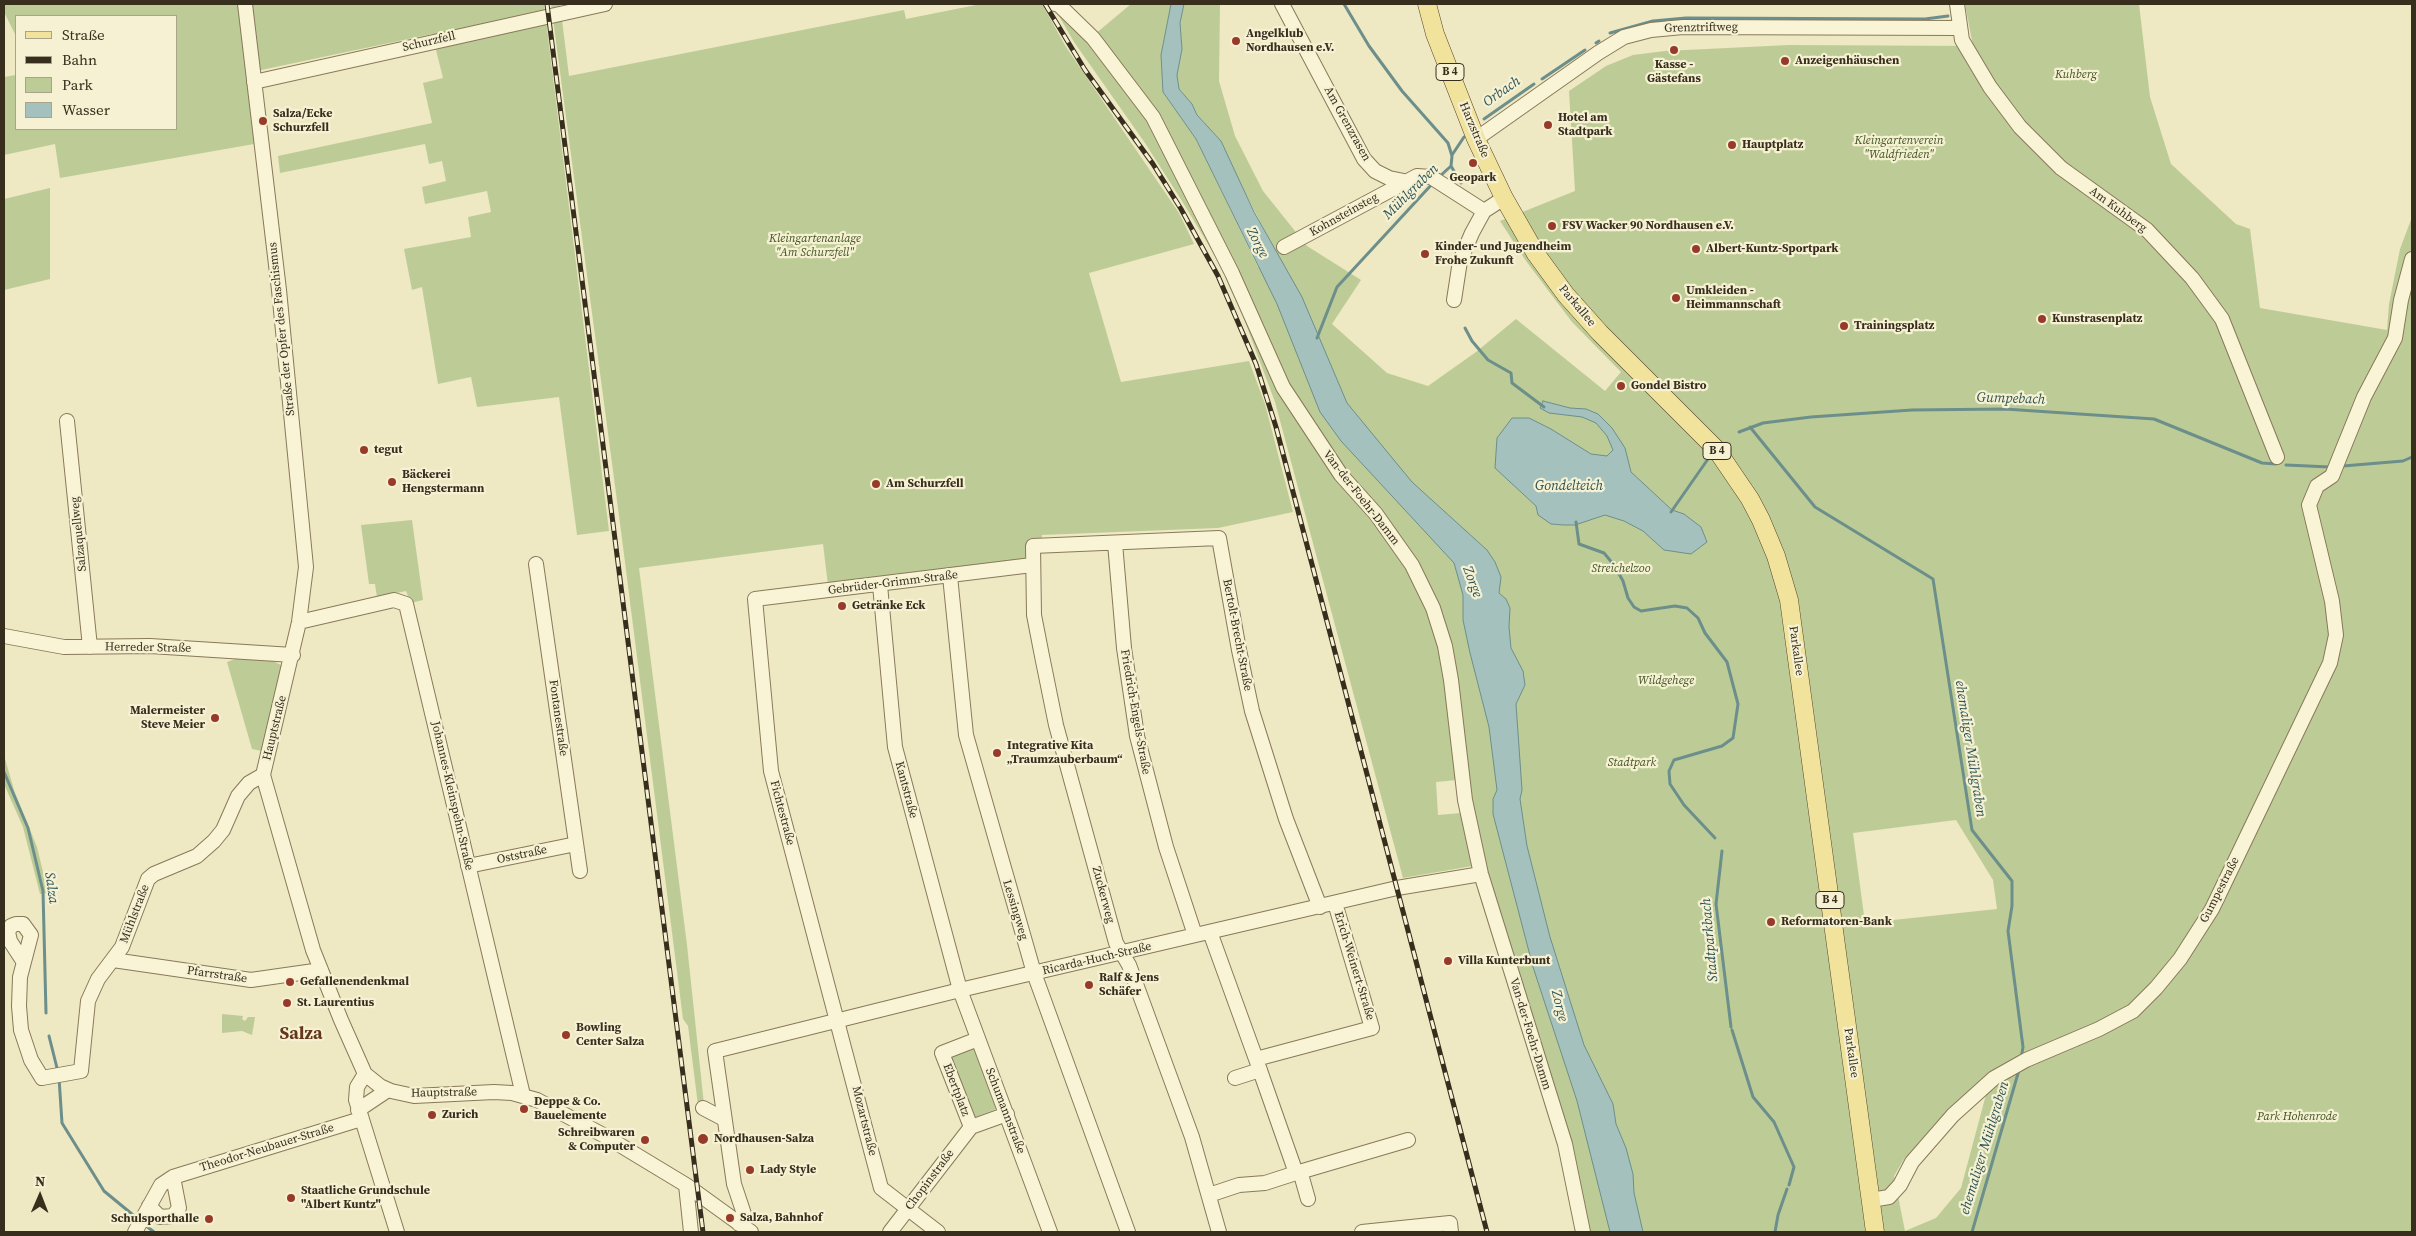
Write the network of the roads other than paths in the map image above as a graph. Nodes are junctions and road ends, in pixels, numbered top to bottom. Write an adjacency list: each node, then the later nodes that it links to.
1 (245, 4): 8 (street, Straße der Opfer des Faschismus)
2 (605, 4): 8 (street, Schurzfell)
3 (1055, 4): 33 (street, Van-der-Foehr-Damm)
4 (1282, 4): 10 (street, Am Grenzrasen)
5 (1427, 4): 9 (main road, Harzstraße / B 4)
6 (1957, 4): 7 (street, Am Kuhberg)
7 (1959, 28): 9 (street, Grenztriftweg); 17 (street, Am Kuhberg)
8 (254, 82): 25 (street, Straße der Opfer des Faschismus)
9 (1476, 139): 11 (main road, Harzstraße / B 4)
10 (1404, 181): 12 (street, Am Grenzrasen); 13 (street, Kohnsteinsteg)
11 (1504, 198): 12 (street); 63 (main road, Parkallee / B 4)
12 (1480, 208): 15 (street)
13 (1284, 247)
14 (2412, 259): 63 (street, Gumpestraße)
15 (1454, 300)
16 (67, 421): 27 (street, Salzaquellweg)
17 (2277, 457)
18 (1115, 543): 19 (street, Bertolt-Brecht-Straße); 35 (street, Bertolt-Brecht-Straße); 37 (street, Friedrich-Engels-Straße)
19 (1033, 546): 21 (street, Zuckerweg)
20 (536, 564): 30 (street, Fontanestraße)
21 (1032, 565): 22 (street, Gebrüder-Grimm-Straße); 38 (street, Zuckerweg)
22 (950, 576): 23 (street, Gebrüder-Grimm-Straße); 42 (street, Lessingweg)
23 (880, 585): 24 (street, Gebrüder-Grimm-Straße); 43 (street, Kantstraße)
24 (755, 599): 44 (street, Fichtestraße)
25 (300, 622): 28 (street, Straße der Opfer des Faschismus); 31 (street, Johannes-Kleinspehn-Straße)
26 (4, 636): 27 (street, Herreder Straße)
27 (90, 647): 28 (street, Herreder Straße)
28 (293, 654): 29 (street, Hauptstraße)
29 (264, 774): 39 (street, Mühlstraße); 41 (street, Hauptstraße)
30 (576, 844): 31 (street, Oststraße); 32 (street, Fontanestraße)
31 (468, 866): 50 (street, Johannes-Kleinspehn-Straße)
32 (580, 871)
33 (1480, 874): 34 (street, Ricarda-Huch-Straße); 77 (street, Van-der-Foehr-Damm)
34 (1335, 904): 35 (street, Ricarda-Huch-Straße); 46 (street, Erich-Weinert-Straße)
35 (1320, 907): 36 (street, Ricarda-Huch-Straße)
36 (1210, 932): 37 (street, Ricarda-Huch-Straße); 46 (street)
37 (1195, 935): 38 (street, Ricarda-Huch-Straße)
38 (1122, 953): 42 (street, Ricarda-Huch-Straße); 61 (street, Zuckerweg)
39 (113, 960): 40 (street, Mühlstraße); 41 (street, Pfarrstraße)
40 (24, 961)
41 (320, 970): 47 (street, Hauptstraße)
42 (1034, 973): 43 (street, Ricarda-Huch-Straße); 73 (street, Lessingweg)
43 (960, 990): 44 (street, Ricarda-Huch-Straße); 45 (street, Schumannstraße)
44 (838, 1021): 54 (street, Ricarda-Huch-Straße); 64 (street, Mozartstraße)
45 (978, 1039): 53 (street, Schumannstraße); 55 (street, Ebertplatz)
46 (1258, 1064): 48 (street, Erich-Weinert-Straße); 57 (street)
47 (365, 1074): 49 (street, Hauptstraße); 52 (street)
48 (1235, 1078)
49 (388, 1090): 50 (street, Hauptstraße); 52 (street, Theodor-Neubauer-Straße)
50 (522, 1095): 60 (street, Hauptstraße)
51 (703, 1108): 54 (street)
52 (360, 1114): 58 (street, Theodor-Neubauer-Straße); 68 (street)
53 (1007, 1114): 55 (street, Ebertplatz); 72 (street, Schumannstraße)
54 (724, 1119): 59 (street)
55 (971, 1127): 64 (street, Chopinstraße)
56 (1408, 1140): 57 (street)
57 (1298, 1172): 61 (street); 62 (street)
58 (173, 1177): 66 (street, Theodor-Neubauer-Straße); 66 (street, Theodor-Neubauer-Straße)
59 (734, 1184): 65 (street); 67 (street)
60 (686, 1185): 65 (street, Hauptstraße); 69 (street)
61 (1209, 1195): 74 (street, Zuckerweg)
62 (1308, 1200)
63 (1871, 1200): 78 (main road, Parkallee / B 4)
64 (908, 1210): 70 (street, Chopinstraße); 71 (street, Mozartstraße)
65 (722, 1212): 67 (street, Hauptstraße)
66 (141, 1220)
67 (745, 1228)
68 (396, 1232)
69 (687, 1232)
70 (890, 1232)
71 (938, 1232)
72 (1050, 1232)
73 (1128, 1232)
74 (1219, 1232)
75 (1362, 1232): 76 (street)
76 (1451, 1232)
77 (1583, 1232)
78 (1875, 1232)

